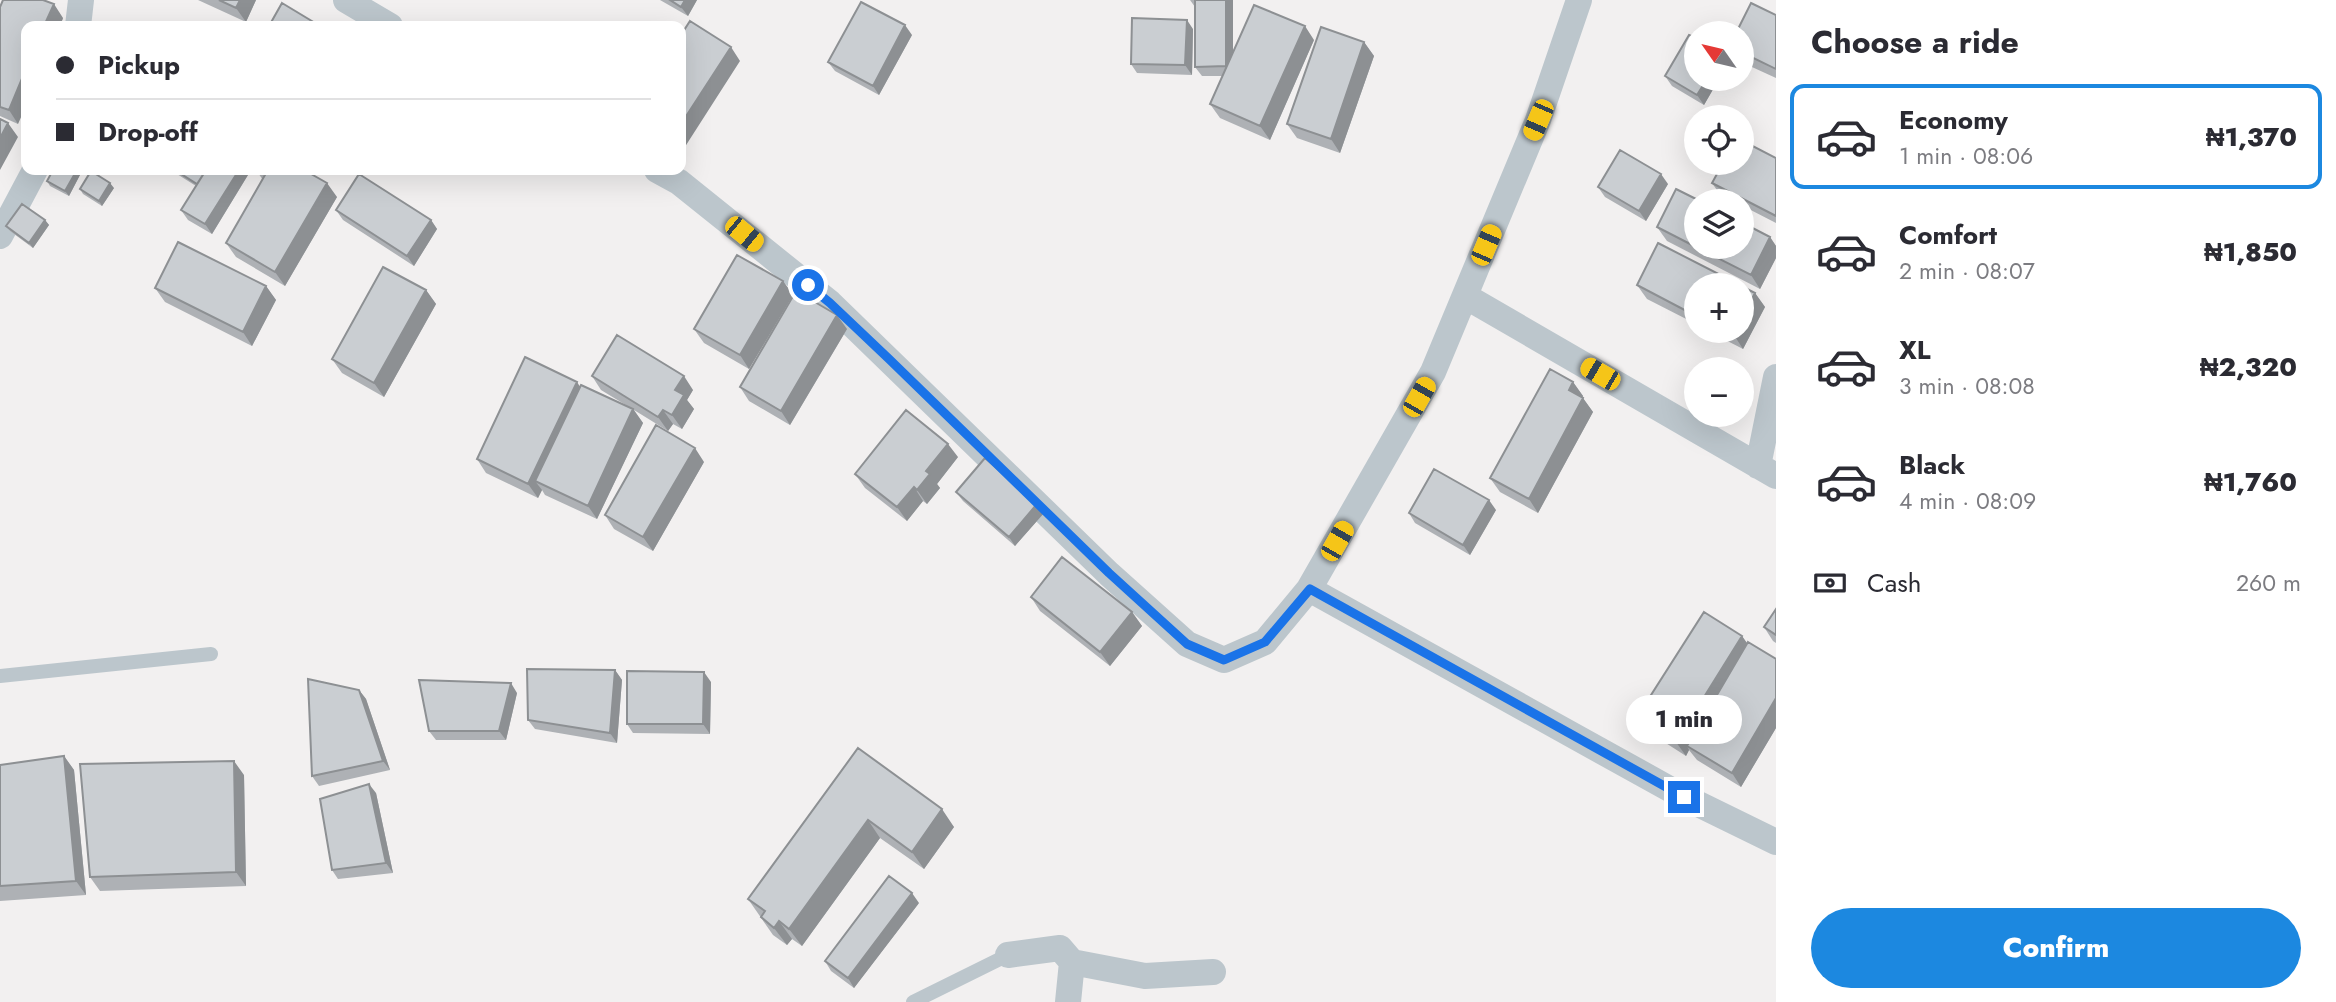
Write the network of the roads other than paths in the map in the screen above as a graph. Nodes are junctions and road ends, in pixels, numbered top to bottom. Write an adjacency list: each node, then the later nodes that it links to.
1 (346, 0): 3 (street)
2 (1579, 0): 7 (street)
3 (382, 21)
4 (33, 175): 6 (street)
5 (666, 175): 10 (street)
6 (0, 236)
7 (1465, 296): 9 (street); 10 (street)
8 (1776, 377): 9 (street)
9 (1767, 471)
10 (1310, 589): 13 (street)
11 (211, 654): 12 (lane)
12 (0, 676)
13 (1776, 842)
14 (1008, 955): 15 (street); 17 (lane)
15 (1072, 962): 16 (street); 18 (street)
16 (1213, 972)
17 (912, 1002)
18 (1068, 1002)

